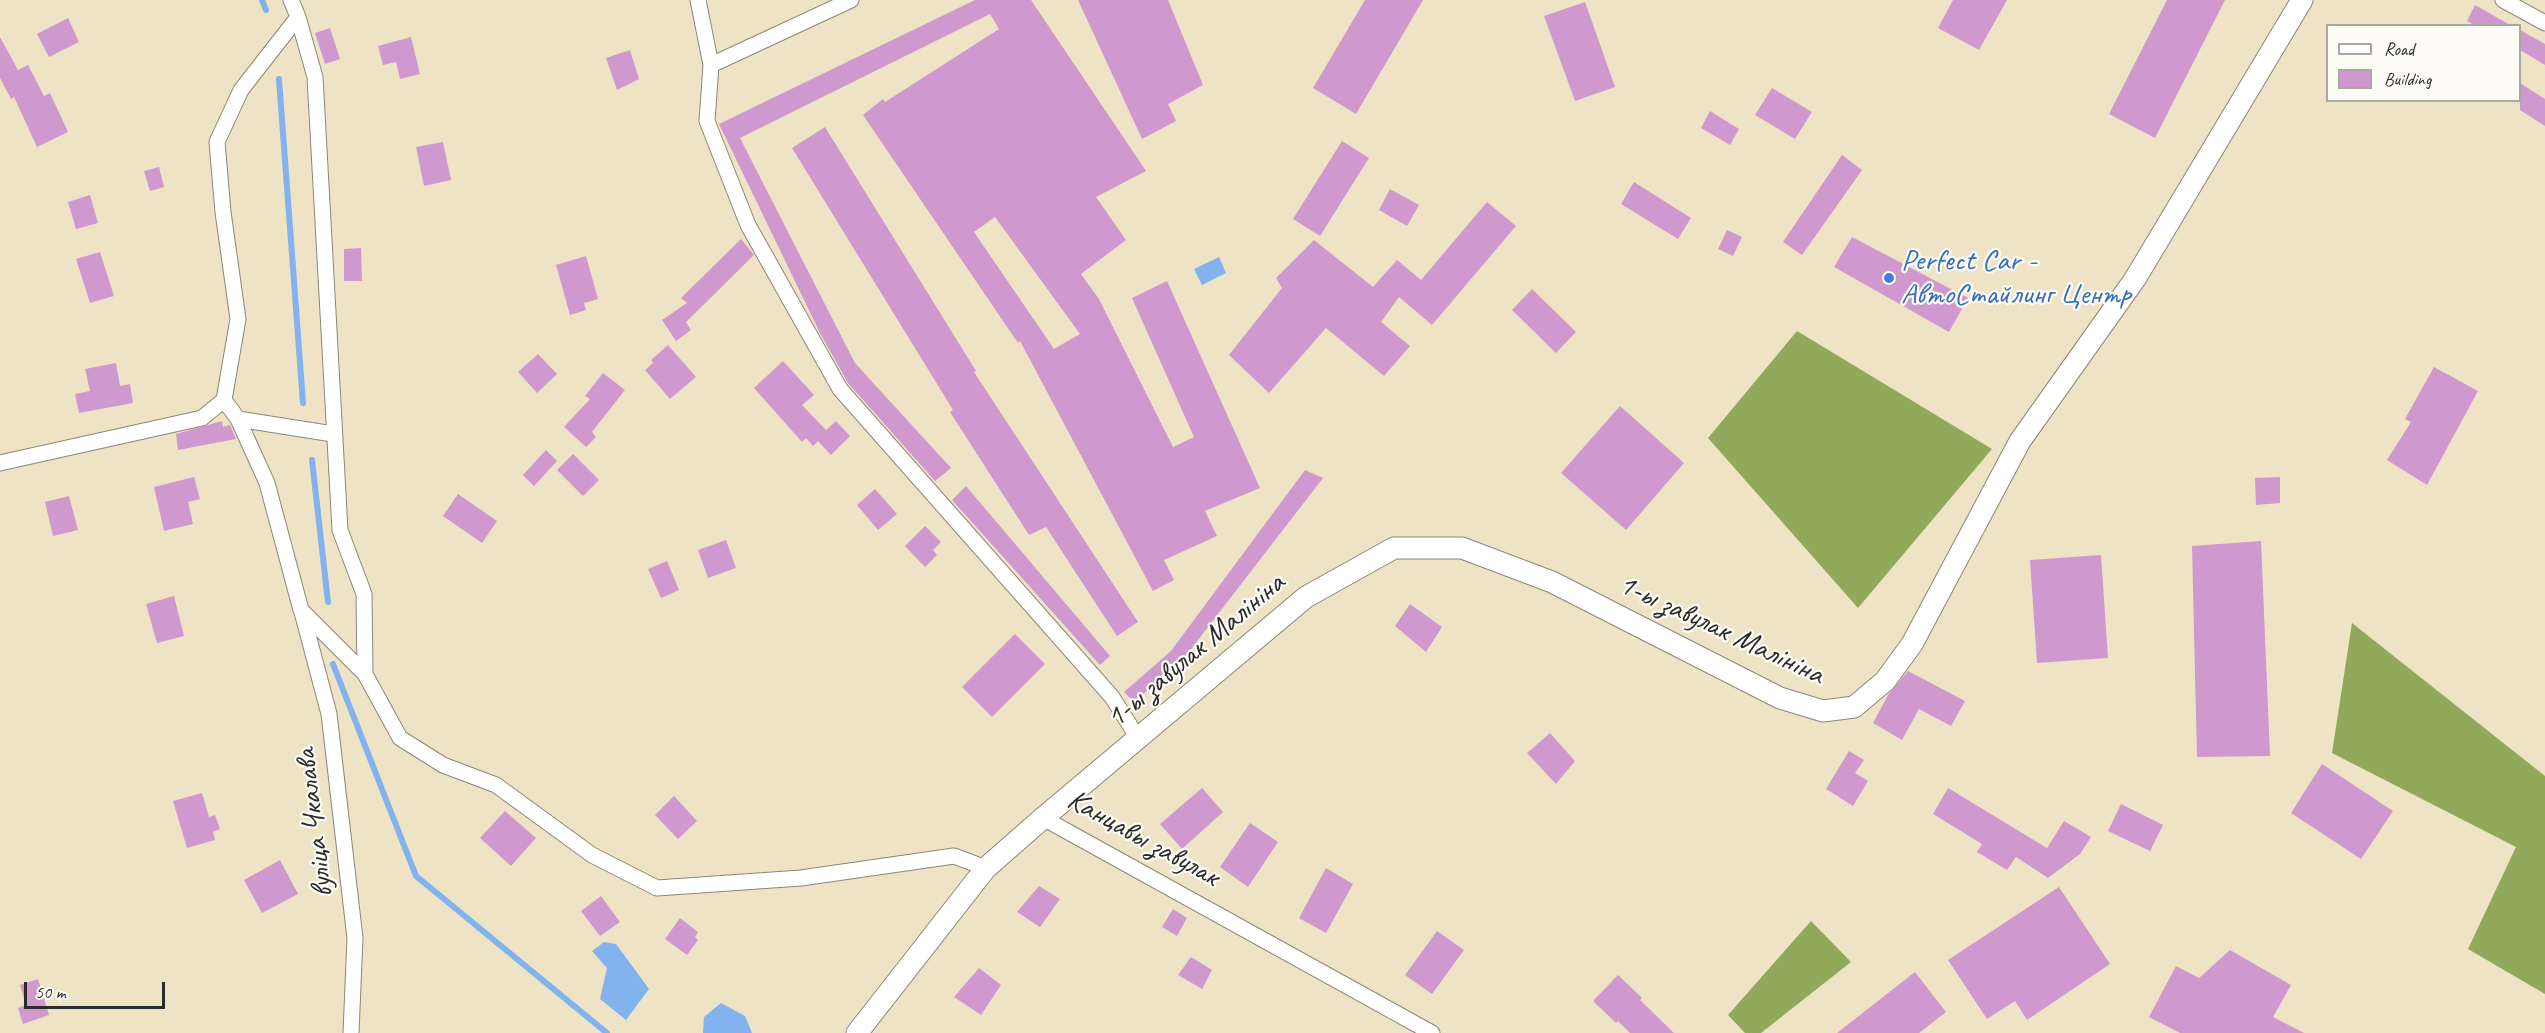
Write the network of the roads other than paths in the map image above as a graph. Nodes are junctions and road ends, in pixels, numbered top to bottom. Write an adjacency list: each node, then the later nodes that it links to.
1 (291, 0): 6 (street)
2 (698, 0): 8 (street)
3 (851, 0): 8 (street)
4 (2302, 0): 15 (street, 1-ы завулак Малініна)
5 (2503, 0): 7 (street)
6 (298, 16): 9 (street); 11 (street)
7 (2545, 23)
8 (711, 65): 15 (street)
9 (224, 400): 10 (street, вуліца Чкалава); 12 (street)
10 (238, 419): 11 (street); 13 (street, вуліца Чкалава)
11 (333, 434): 14 (street)
12 (0, 463)
13 (301, 610): 14 (street); 18 (street, вуліца Чкалава)
14 (365, 674): 17 (street)
15 (1138, 738): 16 (street, 1-ы завулак Малініна)
16 (1043, 818): 17 (street, Канцавы завулак); 20 (street, Канцавы завулак)
17 (986, 868): 19 (street, Канцавы завулак)
18 (351, 1033)
19 (857, 1033)
20 (1432, 1033)

